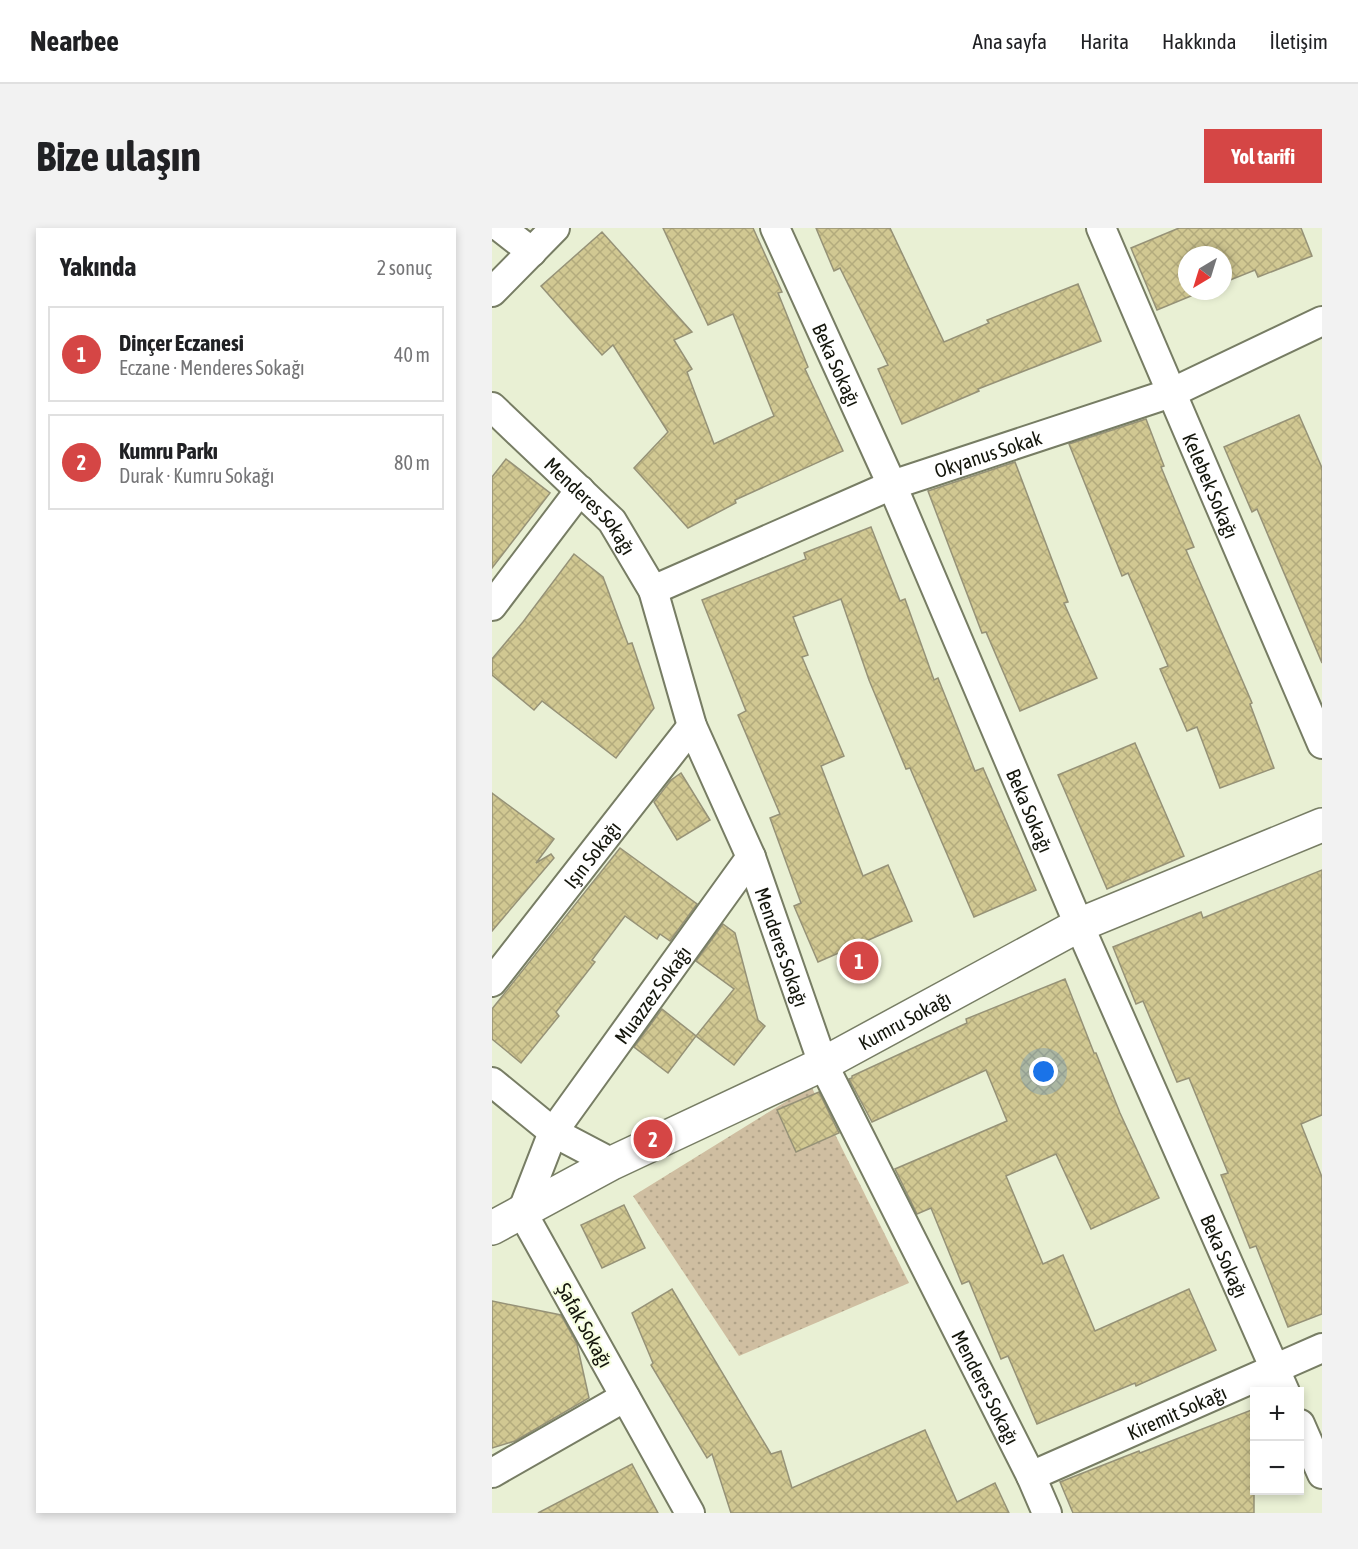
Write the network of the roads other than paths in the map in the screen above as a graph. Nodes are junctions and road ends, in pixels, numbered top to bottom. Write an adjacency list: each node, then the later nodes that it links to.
1 (501, 228): 5 (street)
2 (555, 228): 5 (street)
3 (775, 228): 10 (street, Beka Sokağı)
4 (1101, 228): 8 (street, Kelebek Sokağı)
5 (532, 252): 6 (street)
6 (492, 292)
7 (1322, 321): 8 (street, Okyanus Sokak)
8 (1171, 393): 10 (street, Okyanus Sokak); 15 (street, Kelebek Sokağı)
9 (492, 407): 11 (street, Menderes Sokağı)
10 (892, 485): 12 (street, Okyanus Sokak); 18 (street, Beka Sokağı)
11 (580, 490): 12 (street, Menderes Sokağı); 13 (street)
12 (653, 590): 14 (street, Menderes Sokağı)
13 (492, 606)
14 (692, 726): 17 (street, Menderes Sokağı); 19 (street, Işın Sokağı)
15 (1322, 744)
16 (1322, 825): 18 (street, Kumru Sokağı)
17 (752, 857): 20 (street, Menderes Sokağı); 22 (street, Muazzez Sokağı)
18 (1079, 925): 20 (street, Kumru Sokağı); 27 (street, Beka Sokağı)
19 (492, 982)
20 (823, 1064): 23 (street, Kumru Sokağı); 32 (street, Menderes Sokağı)
21 (492, 1082): 22 (street)
22 (553, 1132): 23 (street); 24 (street)
23 (612, 1163): 24 (street, Kumru Sokağı)
24 (522, 1212): 25 (street, Kumru Sokağı); 28 (street, Şafak Sokağı)
25 (492, 1228)
26 (1322, 1348): 27 (street, Kiremit Sokağı)
27 (1280, 1380): 32 (street, Kiremit Sokağı)
28 (625, 1397): 30 (street); 33 (street, Şafak Sokağı)
29 (1304, 1435): 31 (street)
30 (492, 1473)
31 (1322, 1474)
32 (1031, 1476): 34 (street, Menderes Sokağı)
33 (690, 1513)
34 (1047, 1513)

